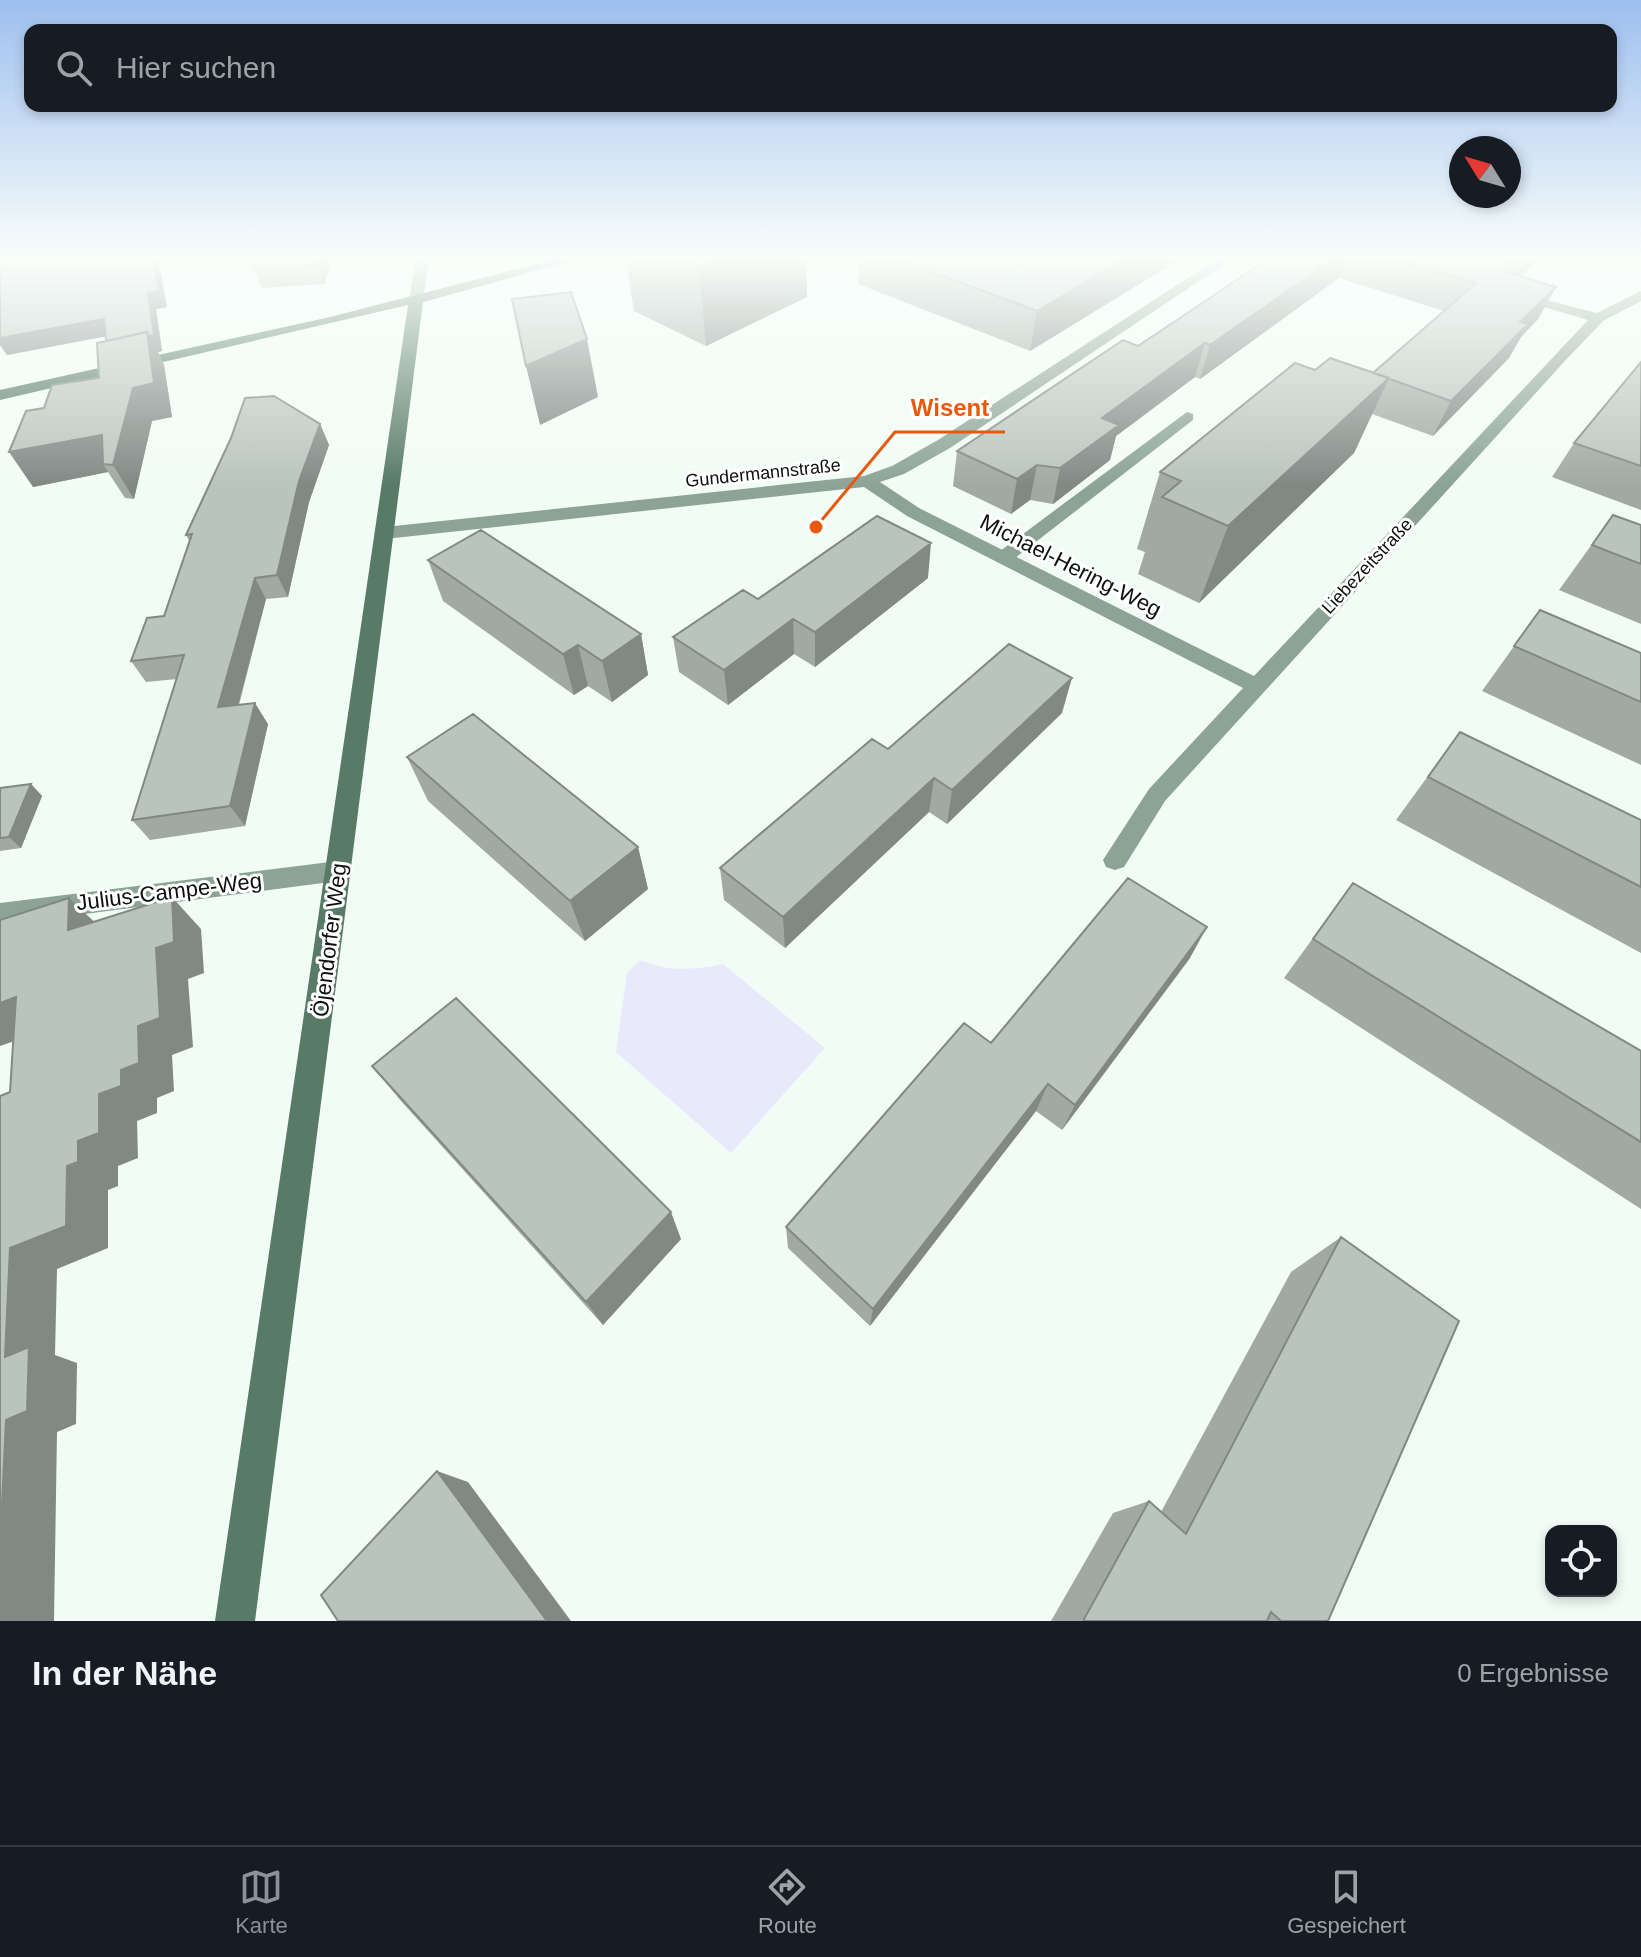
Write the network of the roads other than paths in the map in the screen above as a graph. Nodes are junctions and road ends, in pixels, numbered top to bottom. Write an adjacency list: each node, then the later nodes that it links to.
1 (264, 335): 5 (street)
2 (411, 335): 8 (street, Öjendorfer Weg)
3 (1111, 335): 7 (street, Gundermannstraße)
4 (1583, 335): 10 (street, Liebezeitstraße)
5 (0, 395)
6 (1187, 417): 9 (street)
7 (867, 481): 8 (street, Gundermannstraße); 9 (street, Michael-Hering-Weg)
8 (385, 533): 12 (street, Öjendorfer Weg)
9 (1003, 558): 10 (street, Michael-Hering-Weg)
10 (1257, 686): 11 (street, Liebezeitstraße)
11 (1115, 860)
12 (338, 871): 13 (street, Julius-Campe-Weg); 14 (street, Öjendorfer Weg)
13 (0, 914)
14 (235, 1621)

